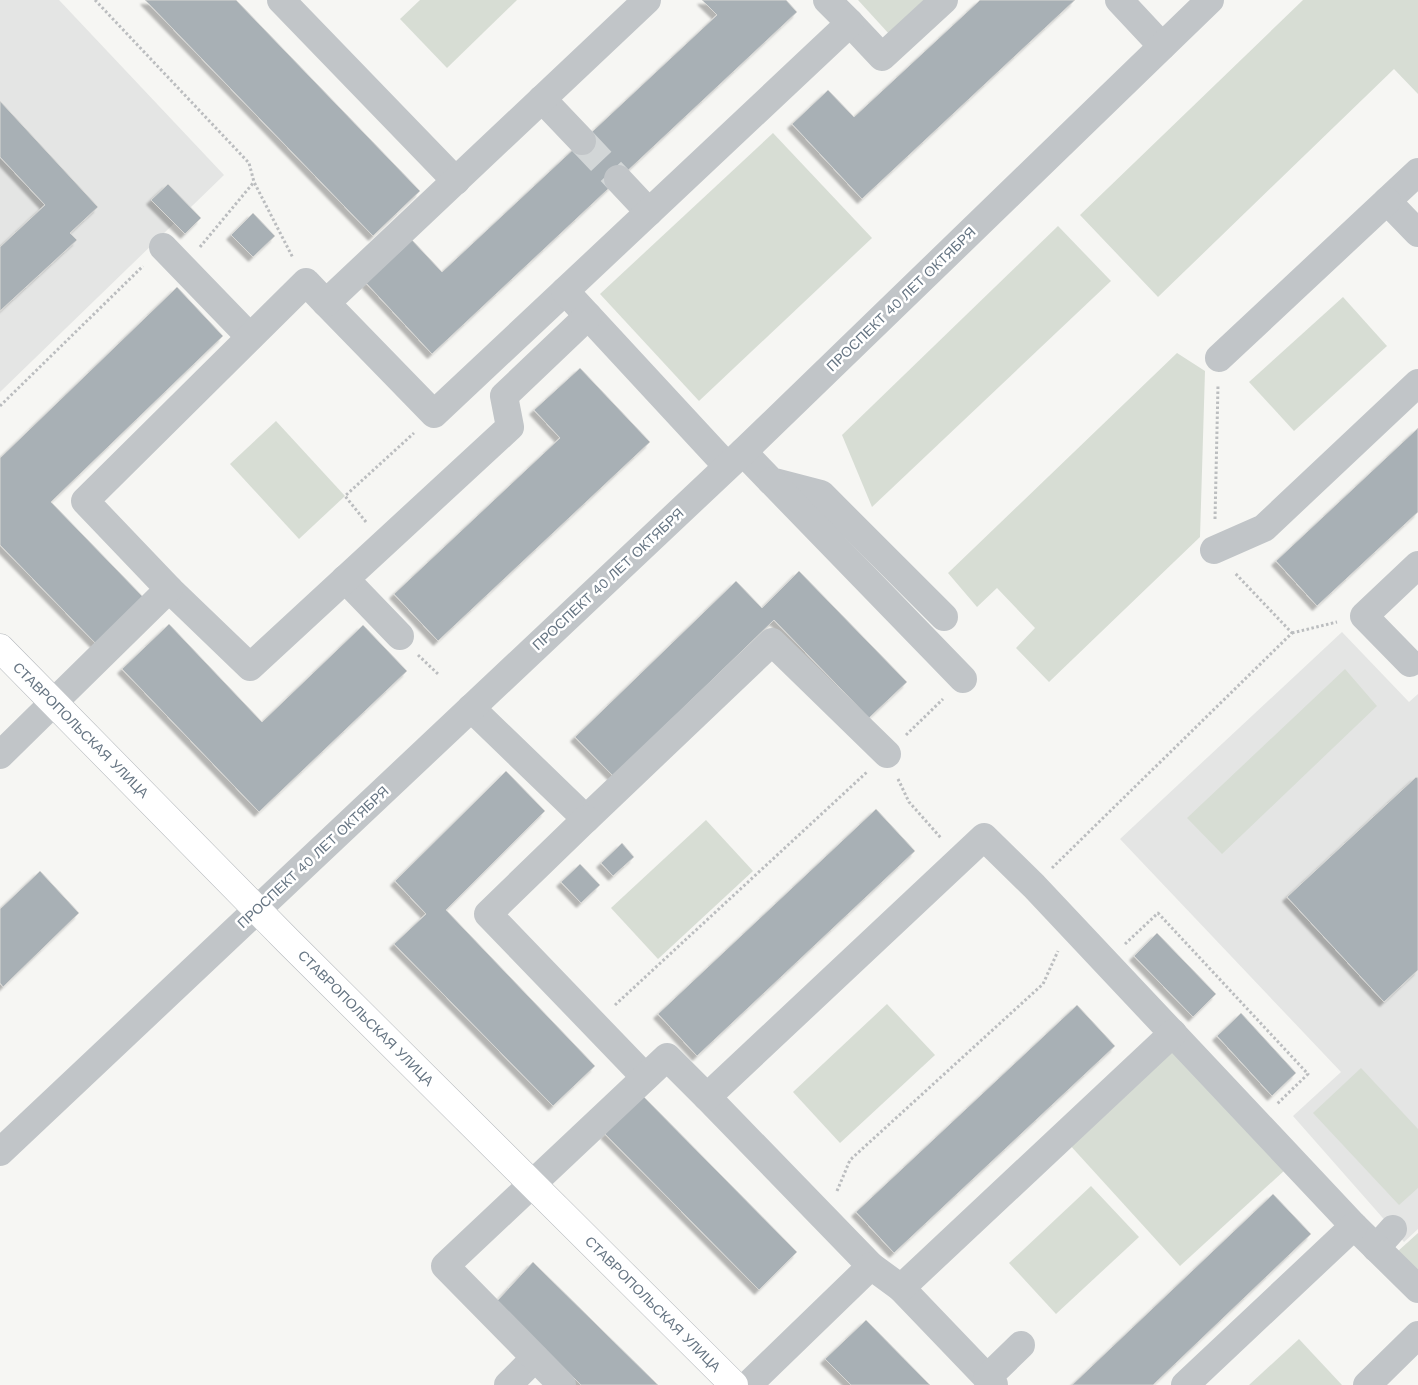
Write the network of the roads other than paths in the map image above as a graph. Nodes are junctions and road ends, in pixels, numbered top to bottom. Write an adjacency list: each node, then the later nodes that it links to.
1 (281, 0): 13 (street)
2 (647, 0): 9 (street)
3 (827, 0): 7 (street)
4 (944, 0): 7 (street)
5 (1119, 0): 8 (street)
6 (1210, 0): 8 (street, ПРОСПЕКТ 40 ЛЕТ ОКТЯБРЯ)
7 (850, 23): 15 (street)
8 (1162, 46): 24 (street, ПРОСПЕКТ 40 ЛЕТ ОКТЯБРЯ)
9 (542, 100): 10 (street); 13 (street)
10 (582, 142)
11 (1418, 172): 14 (street)
12 (618, 179): 15 (street)
13 (456, 181): 19 (street)
14 (1388, 201): 16 (street); 22 (street)
15 (649, 212): 18 (street)
16 (1418, 233)
17 (163, 246): 21 (street)
18 (565, 291): 19 (street); 20 (street)
19 (326, 303): 21 (street)
20 (588, 316): 24 (street); 28 (street)
21 (250, 337): 29 (street)
22 (1219, 358)
23 (1418, 383): 26 (street)
24 (735, 459): 25 (street); 36 (street, ПРОСПЕКТ 40 ЛЕТ ОКТЯБРЯ)
25 (771, 481): 30 (street); 34 (street)
26 (1214, 550)
27 (1418, 565): 33 (street)
28 (345, 579): 29 (street); 31 (street)
29 (169, 589): 35 (street)
30 (944, 617)
31 (400, 636)
32 (0, 648): 35 (main road, СТАВРОПОЛЬСКАЯ УЛИЦА)
33 (1410, 663)
34 (963, 679)
35 (54, 703): 38 (street); 40 (main road, СТАВРОПОЛЬСКАЯ УЛИЦА)
36 (472, 708): 39 (street); 40 (street, ПРОСПЕКТ 40 ЛЕТ ОКТЯБРЯ)
37 (887, 754): 39 (street)
38 (0, 755)
39 (586, 819): 42 (street)
40 (257, 909): 44 (street, ПРОСПЕКТ 40 ЛЕТ ОКТЯБРЯ); 45 (main road, СТАВРОПОЛЬСКАЯ УЛИЦА)
41 (1173, 1033): 43 (street); 46 (street); 48 (street)
42 (645, 1077): 43 (street); 45 (street)
43 (707, 1097): 47 (street)
44 (0, 1152)
45 (532, 1184): 52 (street); 56 (main road, СТАВРОПОЛЬСКАЯ УЛИЦА)
46 (1354, 1226): 49 (street); 58 (street)
47 (871, 1266): 48 (street); 57 (street)
48 (901, 1288): 53 (street)
49 (1418, 1289)
50 (1418, 1335): 59 (street)
51 (1021, 1345): 53 (street)
52 (535, 1358): 54 (street); 55 (street)
53 (990, 1381)
54 (508, 1385)
55 (562, 1385)
56 (734, 1385)
57 (748, 1385)
58 (1185, 1385)
59 (1367, 1385)

